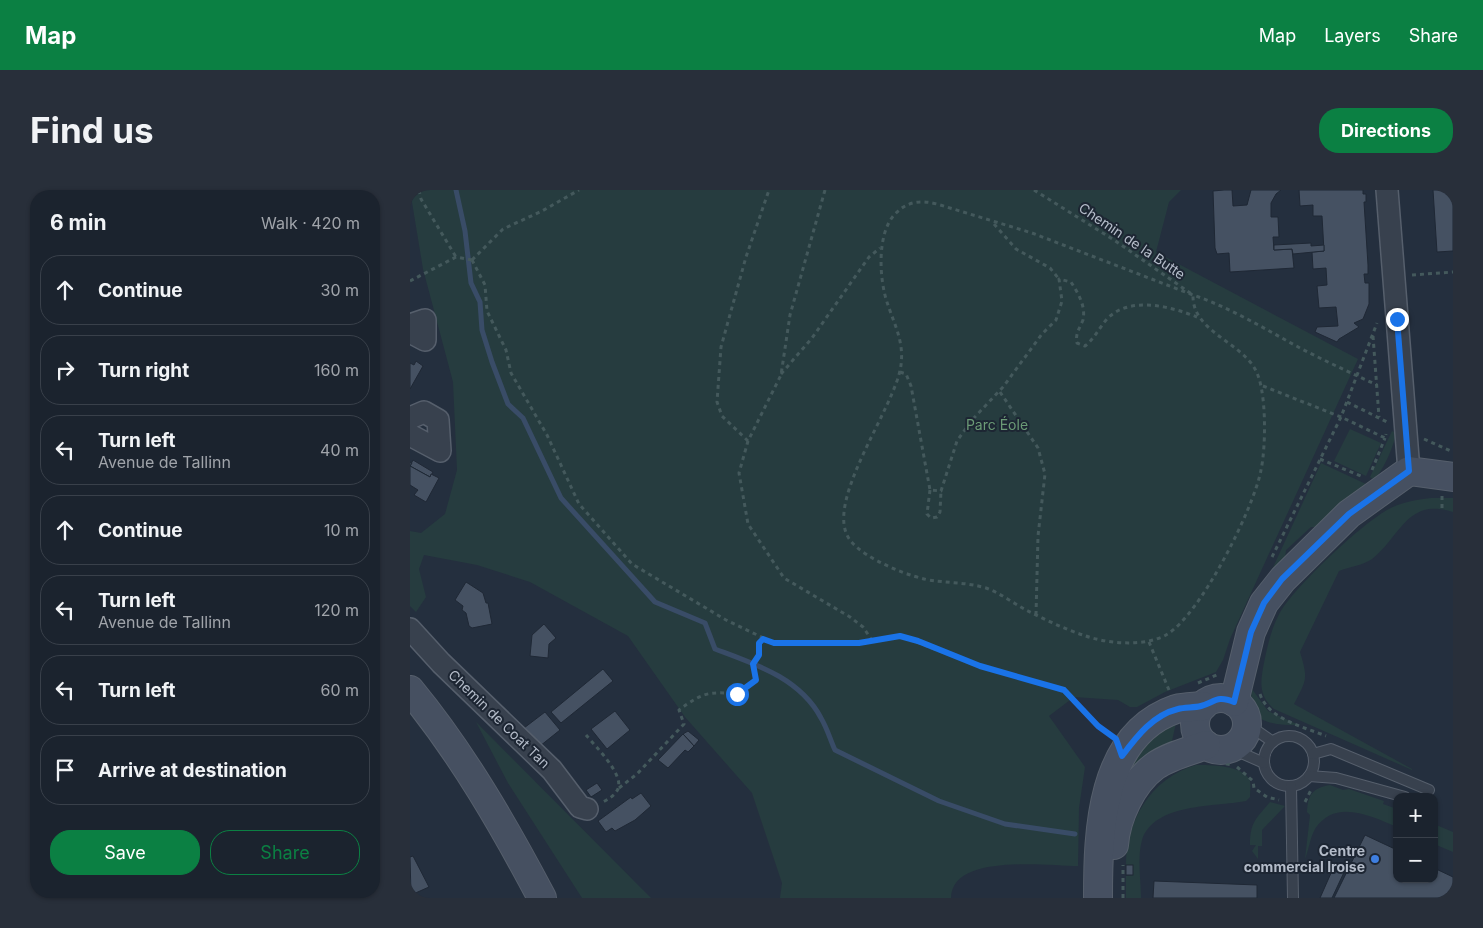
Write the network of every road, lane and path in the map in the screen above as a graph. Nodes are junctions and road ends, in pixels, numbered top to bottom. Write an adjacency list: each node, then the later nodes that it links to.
1 (418, 190): 9 (path)
2 (579, 190): 10 (path)
3 (769, 190): 34 (path)
4 (825, 190): 22 (path)
5 (1034, 190): 15 (path, Chemin de la Butte)
6 (1388, 190): 31 (street)
7 (993, 223): 8 (path); 13 (path); 15 (path)
8 (880, 248): 21 (path); 22 (path)
9 (456, 257): 10 (path); 14 (path)
10 (472, 260): 45 (path)
11 (1453, 272): 12 (path)
12 (1410, 275)
13 (1059, 279): 17 (path); 26 (path)
14 (410, 281)
15 (1193, 294): 17 (path); 23 (path)
16 (1380, 317): 20 (path)
17 (1197, 318): 25 (path)
18 (410, 325): 19 (street)
19 (410, 332)
20 (1373, 333): 23 (path); 24 (path)
21 (900, 372): 39 (path); 43 (path)
22 (781, 375): 34 (path)
23 (1356, 375): 24 (path); 27 (path)
24 (1377, 385): 30 (path)
25 (1263, 386): 28 (path); 47 (path)
26 (1000, 392): 40 (path); 43 (path)
27 (1347, 402): 28 (path); 30 (path)
28 (1341, 417): 33 (path); 36 (path)
29 (410, 418): 32 (street)
30 (1379, 418): 31 (path)
31 (1406, 431): 33 (path); 35 (path); 37 (street)
32 (410, 435)
33 (1385, 438): 36 (path)
34 (748, 441): 46 (path)
35 (1453, 452)
36 (1320, 459): 42 (path)
37 (1409, 471): 38 (street); 50 (street)
38 (1447, 485): 41 (path)
39 (930, 490): 40 (path); 40 (path)
40 (941, 491)
41 (1442, 511)
42 (1270, 562)
43 (1036, 615): 47 (path)
44 (410, 629): 66 (street, Chemin de Coat Tan)
45 (763, 639): 46 (path); 62 (path)
46 (871, 639): 57 (path)
47 (1149, 642): 49 (path)
48 (410, 690): 67 (street)
49 (1171, 695)
50 (1240, 703): 51 (street); 53 (lane); 54 (street); 55 (path)
51 (1203, 706): 54 (street); 57 (street)
52 (586, 735): 62 (path)
53 (1273, 742): 56 (lane); 58 (lane)
54 (1217, 752): 58 (lane); 65 (path); 72 (street)
55 (1341, 753): 56 (lane); 63 (lane)
56 (1312, 754): 59 (lane)
57 (1122, 756): 71 (street)
58 (1264, 763): 61 (lane)
59 (1309, 776): 60 (lane); 61 (lane)
60 (1336, 778): 64 (lane); 65 (path)
61 (1290, 786): 65 (lane)
62 (618, 788): 66 (path)
63 (1424, 793)
64 (1393, 794)
65 (1291, 802): 74 (lane)
66 (587, 809)
67 (521, 858): 69 (street); 70 (street)
68 (1123, 859): 73 (path)
69 (542, 898)
70 (549, 898)
71 (1098, 898)
72 (1111, 898)
73 (1123, 898)
74 (1293, 898)

